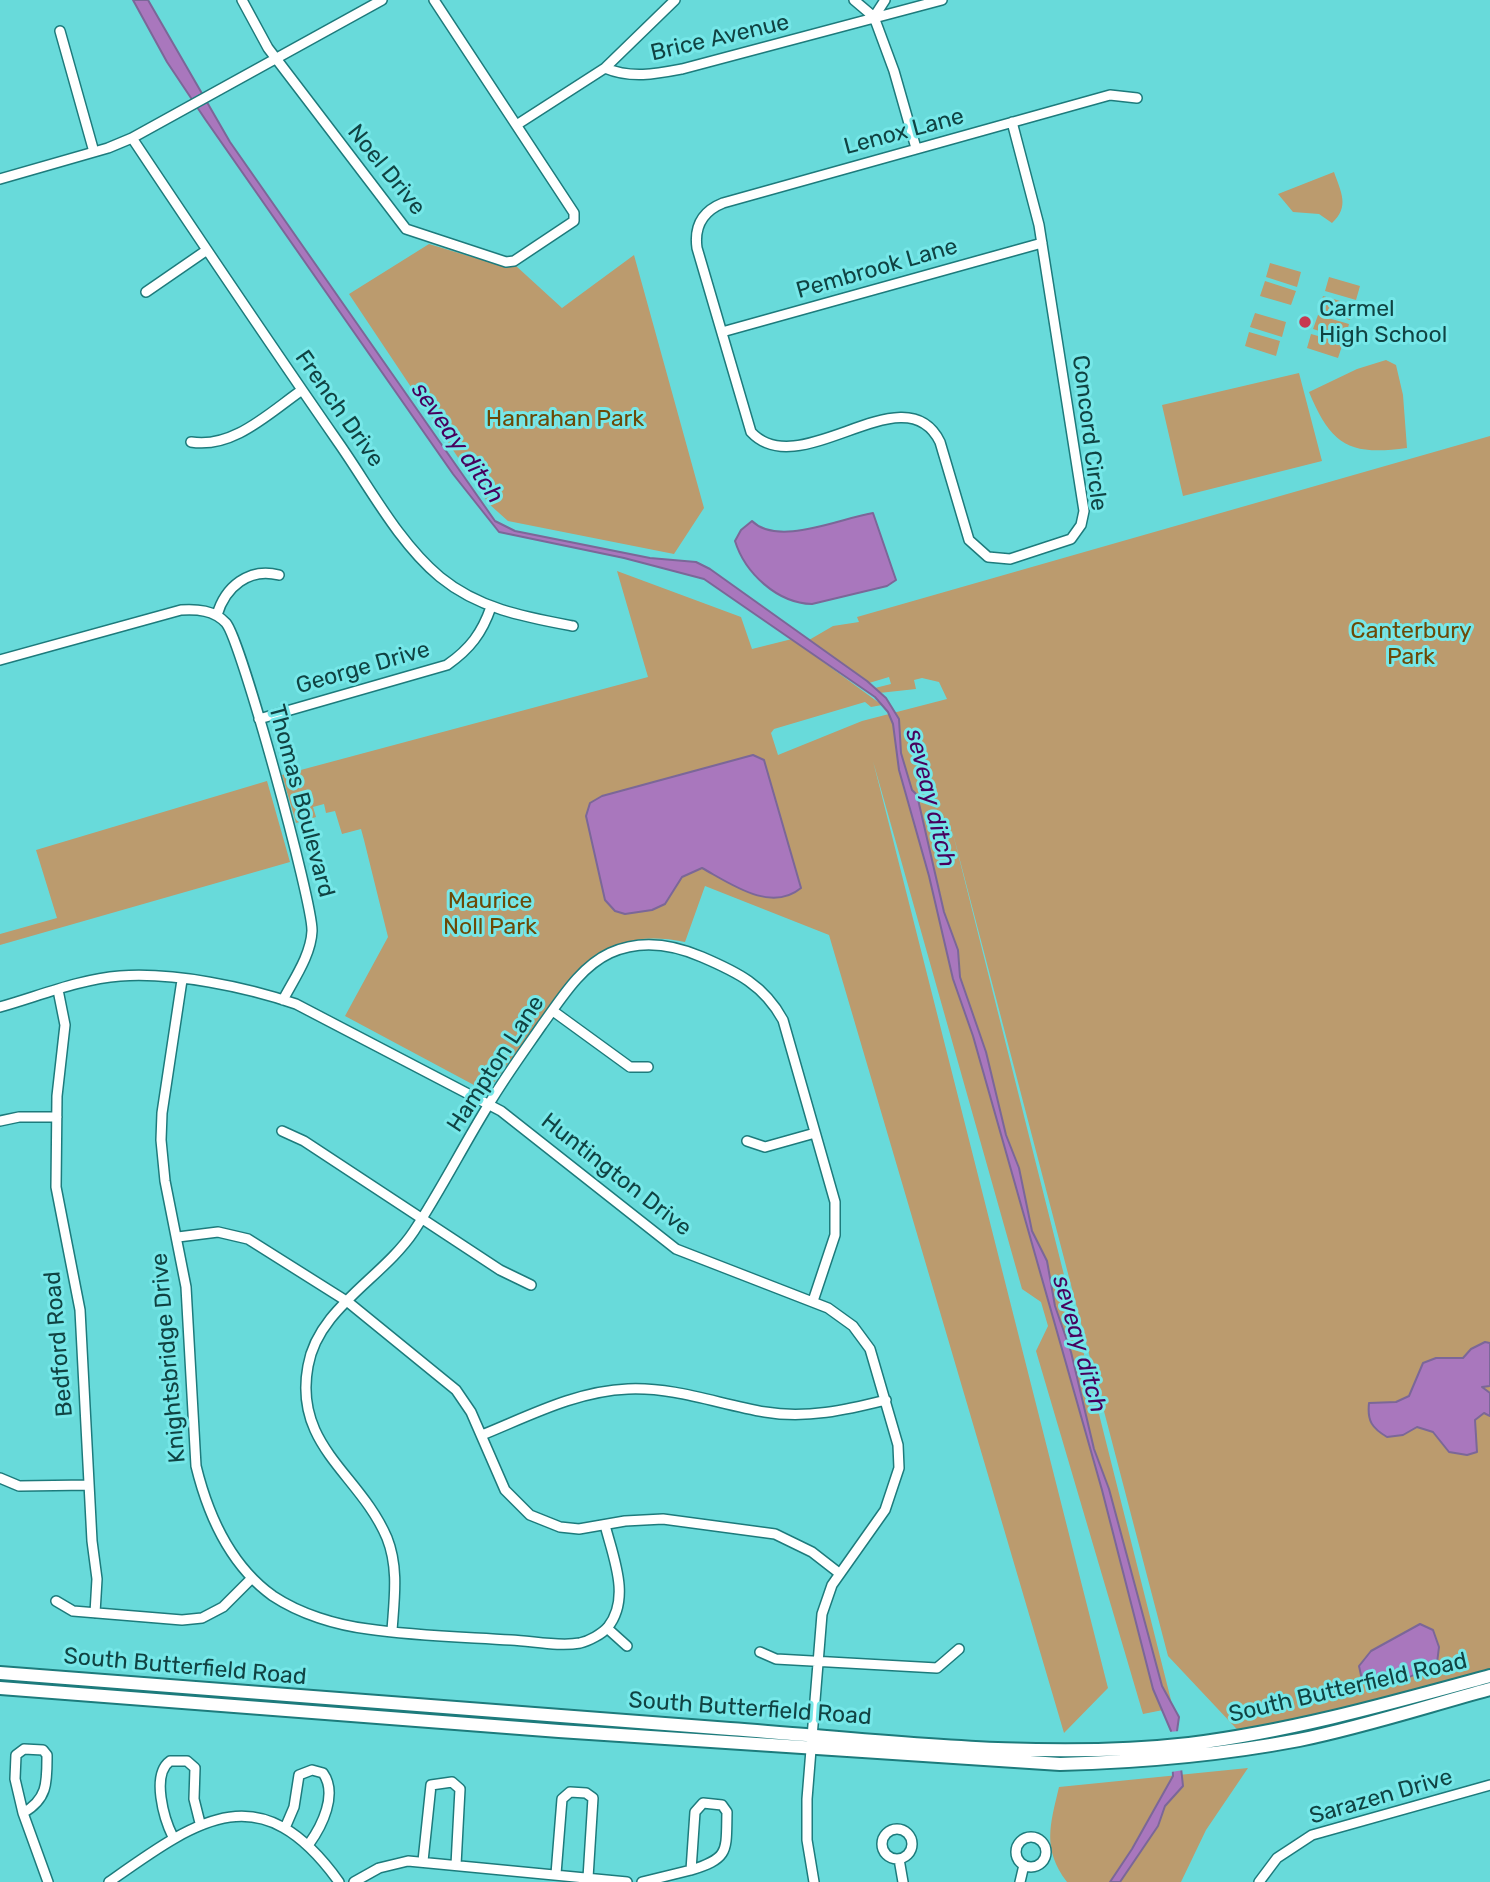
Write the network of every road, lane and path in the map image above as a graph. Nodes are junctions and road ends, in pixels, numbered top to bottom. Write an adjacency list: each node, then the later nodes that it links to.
1 (242, 0): 10 (street, Noel Drive)
2 (382, 0): 10 (street)
3 (434, 0): 14 (street)
4 (675, 0): 11 (street)
5 (854, 0): 8 (street)
6 (885, 0): 8 (street)
7 (942, 0): 8 (street, Brice Avenue)
8 (874, 17): 11 (street, Brice Avenue); 16 (street)
9 (60, 31): 17 (street)
10 (277, 59): 14 (street, Noel Drive); 15 (street)
11 (605, 68): 14 (street)
12 (1137, 98): 13 (street, Lenox Lane)
13 (1012, 122): 16 (street, Lenox Lane); 20 (street, Concord Circle)
14 (518, 124)
15 (132, 138): 17 (street); 21 (street, French Drive)
16 (916, 148): 19 (street, Lenox Lane)
17 (94, 152): 18 (street)
18 (0, 179)
19 (697, 233): 23 (street, Concord Circle)
20 (1042, 243): 23 (street, Pembrook Lane); 23 (street, Concord Circle)
21 (207, 250): 22 (street); 24 (street, French Drive)
22 (146, 292)
23 (722, 332)
24 (302, 390): 25 (street); 27 (street, French Drive)
25 (191, 442)
26 (279, 575): 28 (street)
27 (491, 607): 29 (street, French Drive); 31 (street, George Drive)
28 (217, 615): 30 (street); 31 (street, Thomas Boulevard)
29 (573, 626)
30 (0, 660)
31 (259, 719): 34 (street, Thomas Boulevard)
32 (182, 980): 33 (street, Huntington Drive); 34 (street, Huntington Drive); 45 (street, Knightsbridge Drive)
33 (58, 990): 35 (street, Huntington Drive); 39 (street, Bedford Road)
34 (283, 1000): 38 (street, Huntington Drive)
35 (0, 1006)
36 (553, 1011): 37 (street); 38 (street, Hampton Lane); 42 (street, Hampton Lane)
37 (648, 1067)
38 (489, 1104): 44 (street, Hampton Lane); 47 (street, Huntington Drive)
39 (57, 1117): 40 (street); 52 (street, Bedford Road)
40 (0, 1121)
41 (282, 1131): 44 (street)
42 (815, 1133): 43 (street); 47 (street, Hampton Lane)
43 (747, 1141)
44 (423, 1218): 46 (street); 48 (street, Hampton Lane)
45 (178, 1237): 48 (street); 55 (street, Knightsbridge Drive)
46 (531, 1285)
47 (813, 1301): 49 (street, Huntington Drive)
48 (348, 1302): 50 (street); 59 (street, Hampton Lane)
49 (886, 1400): 50 (street); 54 (street, Huntington Drive)
50 (482, 1435): 53 (street)
51 (0, 1478): 52 (street)
52 (89, 1485): 57 (street, Bedford Road)
53 (605, 1525): 54 (street); 58 (street)
54 (839, 1573): 63 (street, Huntington Drive)
55 (252, 1578): 57 (street); 59 (street, Knightsbridge Drive)
56 (56, 1601): 57 (street)
57 (95, 1613)
58 (607, 1628): 59 (street, Knightsbridge Drive); 60 (street)
59 (392, 1632)
60 (627, 1646)
61 (959, 1649): 63 (street)
62 (760, 1652): 63 (street)
63 (818, 1662): 68 (street, Huntington Drive)
64 (0, 1673): 68 (main road, South Butterfield Road)
65 (1490, 1675): 70 (main road, South Butterfield Road)
66 (0, 1688): 69 (main road, South Butterfield Road)
67 (1490, 1689): 70 (main road, South Butterfield Road)
68 (812, 1735): 69 (street, Huntington Drive); 70 (main road, South Butterfield Road)
69 (811, 1749): 70 (main road, South Butterfield Road); 91 (street, Huntington Drive)
70 (1176, 1751)
71 (1490, 1785): 94 (street, Sarazen Drive)
72 (23, 1813): 72 (street); 84 (street)
73 (200, 1823): 74 (street); 75 (street); 75 (street)
74 (285, 1828): 76 (street); 76 (street)
75 (173, 1837): 85 (street)
76 (309, 1844): 86 (street)
77 (899, 1859): 92 (street)
78 (423, 1861): 79 (street); 79 (street); 87 (street)
79 (456, 1865): 82 (street)
80 (1024, 1865): 93 (street)
81 (691, 1870): 81 (street); 90 (street)
82 (556, 1874): 83 (street); 83 (street)
83 (588, 1878): 88 (street)
84 (48, 1882)
85 (109, 1882)
86 (339, 1882)
87 (354, 1882)
88 (615, 1882): 89 (street)
89 (626, 1882)
90 (642, 1882)
91 (814, 1882)
92 (904, 1882)
93 (1020, 1882)
94 (1259, 1882)

